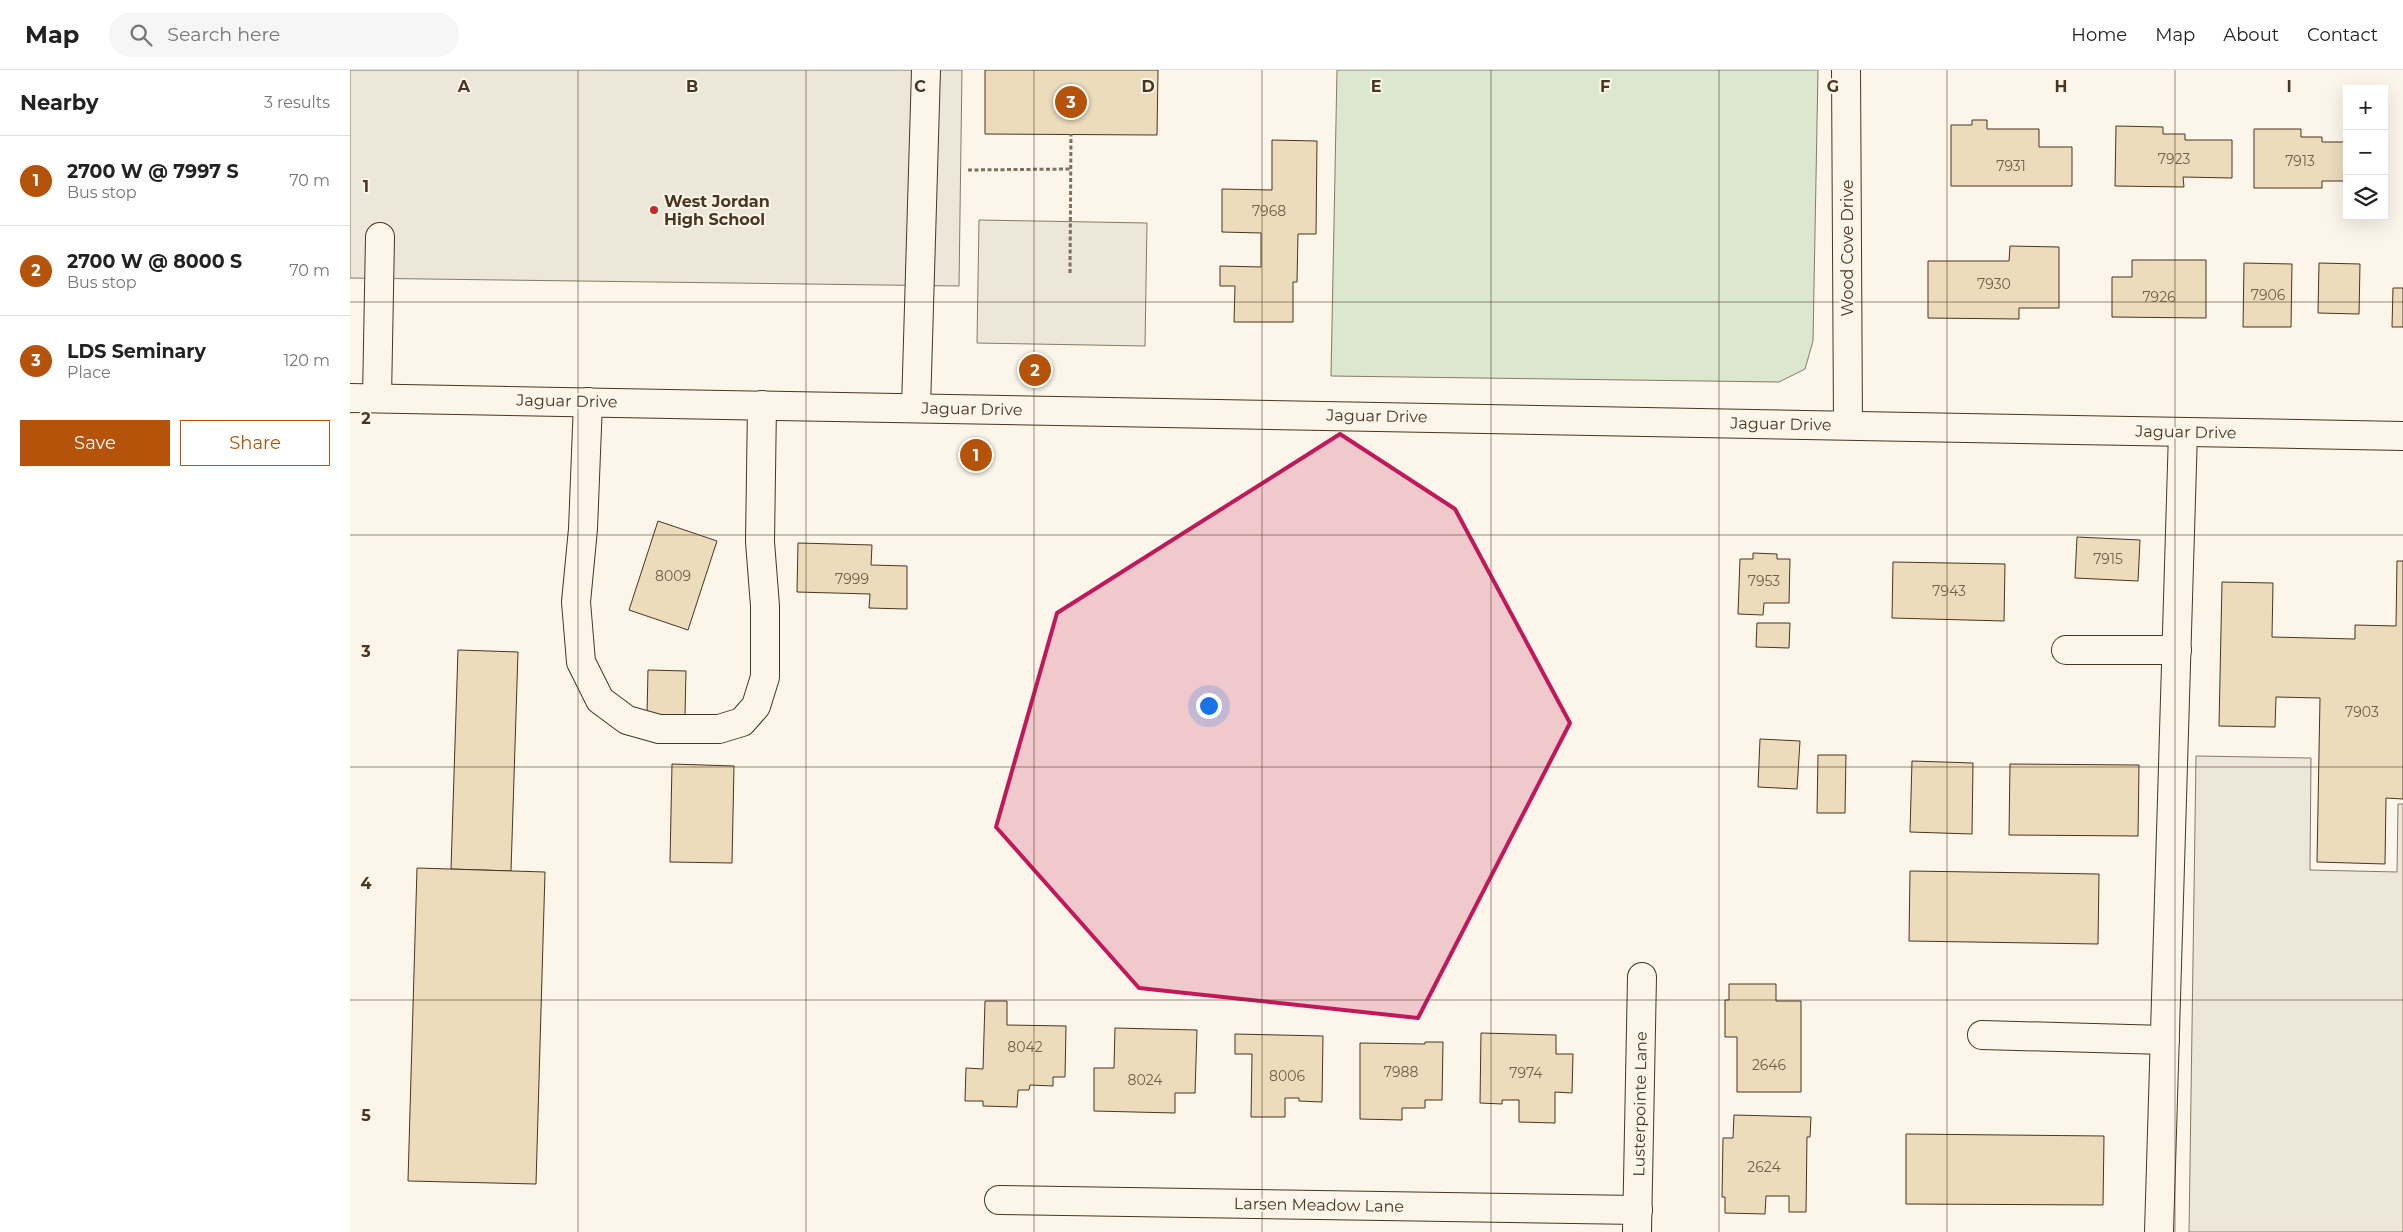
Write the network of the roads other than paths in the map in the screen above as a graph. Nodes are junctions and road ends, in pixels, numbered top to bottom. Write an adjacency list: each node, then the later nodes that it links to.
1 (926, 70): 8 (main road)
2 (1846, 70): 9 (main road, Wood Cove Drive)
3 (380, 237): 5 (main road)
4 (350, 398): 5 (main road, Jaguar Drive)
5 (377, 398): 6 (main road, Jaguar Drive)
6 (588, 402): 7 (main road, Jaguar Drive); 7 (main road)
7 (762, 405): 8 (main road, Jaguar Drive)
8 (916, 408): 9 (main road, Jaguar Drive)
9 (1848, 425): 10 (main road, Jaguar Drive)
10 (2183, 432): 11 (main road, Jaguar Drive); 13 (main road)
11 (2403, 436)
12 (2066, 650): 13 (main road)
13 (2177, 650): 16 (main road)
14 (1642, 977): 18 (main road, Lusterpointe Lane)
15 (1982, 1035): 16 (main road)
16 (2165, 1040): 19 (main road)
17 (999, 1200): 18 (main road, Larsen Meadow Lane)
18 (1638, 1221)
19 (2159, 1232)

